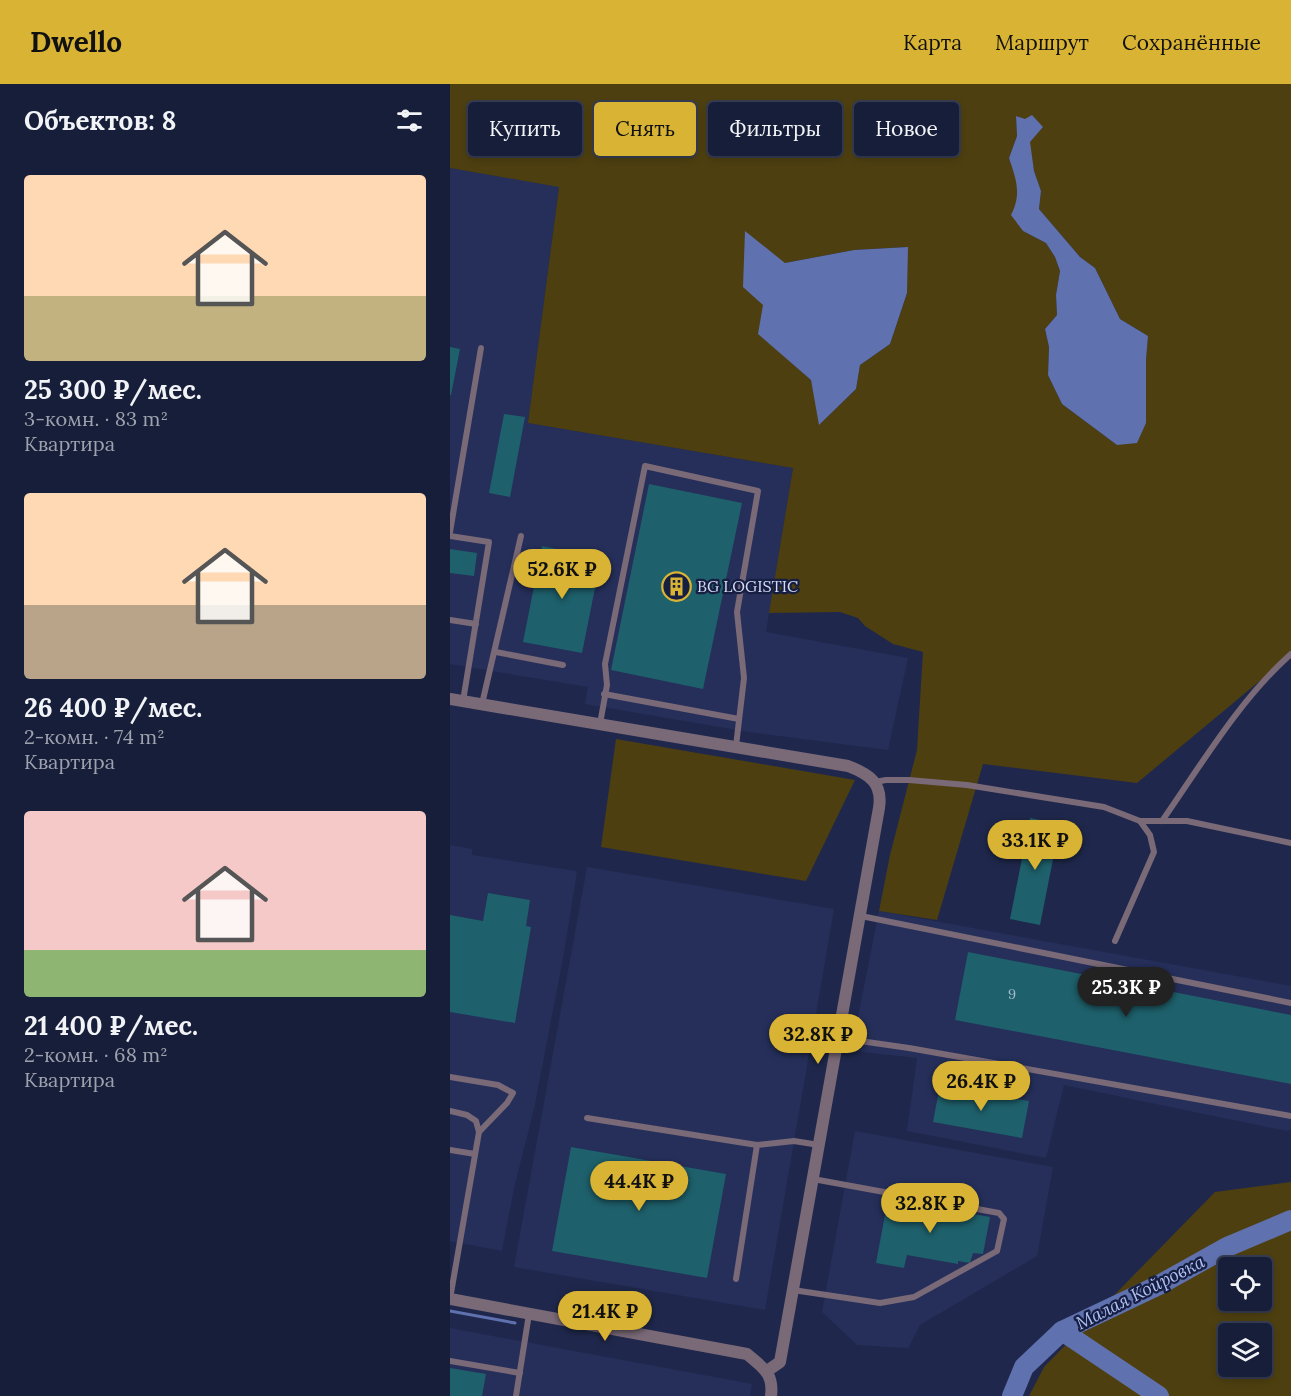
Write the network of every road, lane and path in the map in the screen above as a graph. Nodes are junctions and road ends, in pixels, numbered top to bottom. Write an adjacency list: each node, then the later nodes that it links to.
1 (481, 348): 2 (lane)
2 (450, 534): 5 (lane)
3 (521, 536): 6 (lane)
4 (450, 620): 5 (lane)
5 (476, 624): 11 (lane)
6 (496, 652): 8 (lane); 12 (lane)
7 (1291, 654): 18 (lane)
8 (563, 665)
9 (604, 694): 13 (lane); 13 (lane); 14 (lane)
10 (450, 699): 11 (street)
11 (463, 701): 12 (street)
12 (482, 704): 14 (street)
13 (739, 719): 15 (lane)
14 (600, 724): 15 (street)
15 (735, 746): 16 (street)
16 (875, 782): 17 (lane); 20 (street)
17 (1140, 821): 18 (lane); 21 (lane)
18 (1162, 821): 19 (lane)
19 (1291, 843)
20 (861, 916): 22 (lane); 23 (street)
21 (1116, 940)
22 (1291, 1003)
23 (839, 1038): 26 (lane); 30 (street)
24 (450, 1077): 28 (lane)
25 (450, 1111): 28 (lane)
26 (1291, 1116)
27 (586, 1118): 29 (lane)
28 (478, 1132): 32 (lane)
29 (757, 1145): 30 (lane); 34 (lane)
30 (819, 1145): 33 (street)
31 (450, 1150): 32 (lane)
32 (475, 1154): 36 (lane)
33 (813, 1179): 35 (street); 35 (lane)
34 (736, 1279)
35 (794, 1290): 39 (street)
36 (450, 1299): 37 (street)
37 (530, 1313): 39 (street); 40 (lane)
38 (450, 1361): 40 (lane)
39 (767, 1371): 42 (street)
40 (520, 1373): 41 (lane)
41 (516, 1396)
42 (771, 1396)

